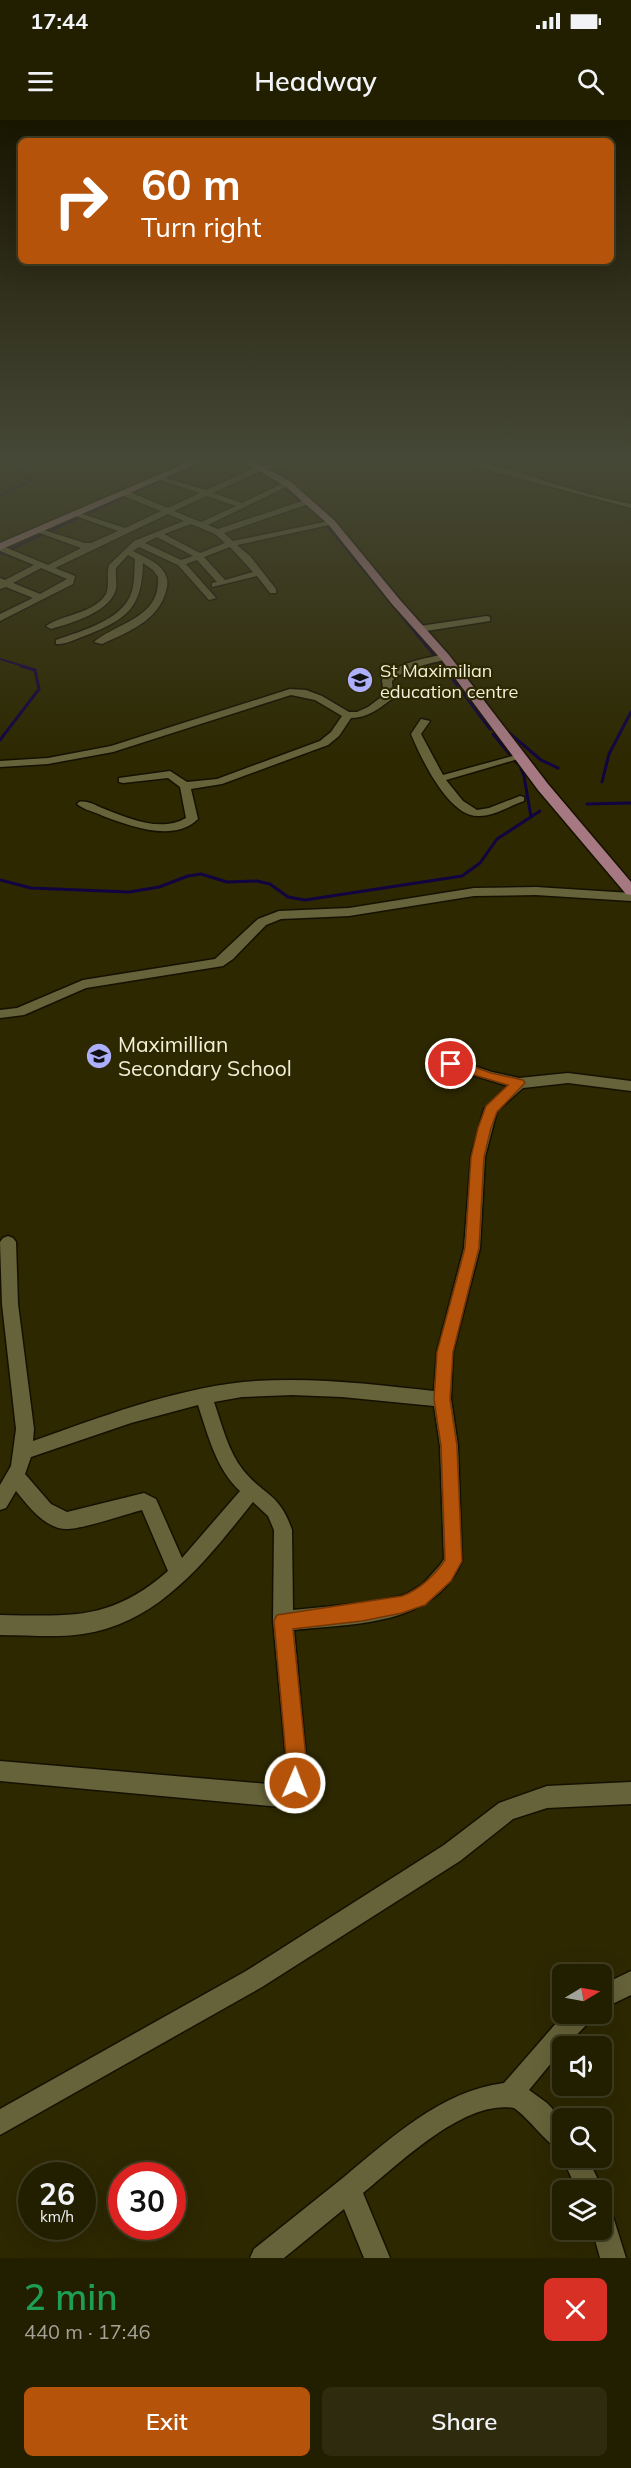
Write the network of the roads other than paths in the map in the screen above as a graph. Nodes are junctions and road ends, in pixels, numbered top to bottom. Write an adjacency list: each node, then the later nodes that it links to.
1 (139, 559): 24 (street)
2 (28, 560): 12 (street)
3 (61, 560): 12 (street)
4 (117, 560): 22 (street)
5 (140, 560): 25 (street)
6 (174, 560): 11 (street)
7 (188, 560): 11 (street)
8 (202, 560): 14 (street)
9 (248, 560): 13 (street)
10 (362, 560): 23 (main road)
11 (181, 563): 16 (street)
12 (45, 567): 15 (street); 18 (street)
13 (259, 573): 14 (street); 17 (street)
14 (222, 582): 16 (street)
15 (2, 583): 18 (street)
16 (203, 588): 19 (street)
17 (273, 591)
18 (39, 597): 20 (street)
19 (212, 598)
20 (1, 616)
21 (487, 618): 23 (street)
22 (51, 626)
23 (420, 629): 26 (main road)
24 (59, 642)
25 (99, 642)
26 (445, 657): 27 (street); 29 (main road)
27 (346, 717): 30 (street); 33 (street)
28 (425, 722): 31 (street)
29 (520, 757): 31 (street); 36 (main road)
30 (0, 764)
31 (439, 779): 34 (street)
32 (123, 780): 33 (street)
33 (185, 786): 35 (street)
34 (520, 799)
35 (83, 804)
36 (631, 891)
37 (631, 897): 38 (street)
38 (0, 1014)
39 (440, 1060): 40 (street)
40 (519, 1083): 41 (street); 44 (street)
41 (631, 1086)
42 (8, 1242): 45 (street)
43 (204, 1397): 44 (street); 45 (street); 47 (street)
44 (442, 1399): 50 (street)
45 (23, 1452): 46 (street)
46 (16, 1477): 48 (street); 49 (street)
47 (252, 1490): 49 (street); 50 (street)
48 (1, 1500)
49 (179, 1575): 51 (street)
50 (283, 1621): 52 (street)
51 (0, 1624)
52 (0, 1771)
53 (631, 1794): 58 (street)
54 (631, 1983): 55 (street)
55 (612, 1992)
56 (570, 2024): 57 (street)
57 (510, 2095): 59 (street); 60 (street)
58 (0, 2122)
59 (552, 2125)
60 (349, 2189): 62 (street); 63 (street)
61 (608, 2240): 64 (street)
62 (263, 2258)
63 (377, 2258)
64 (614, 2258)

